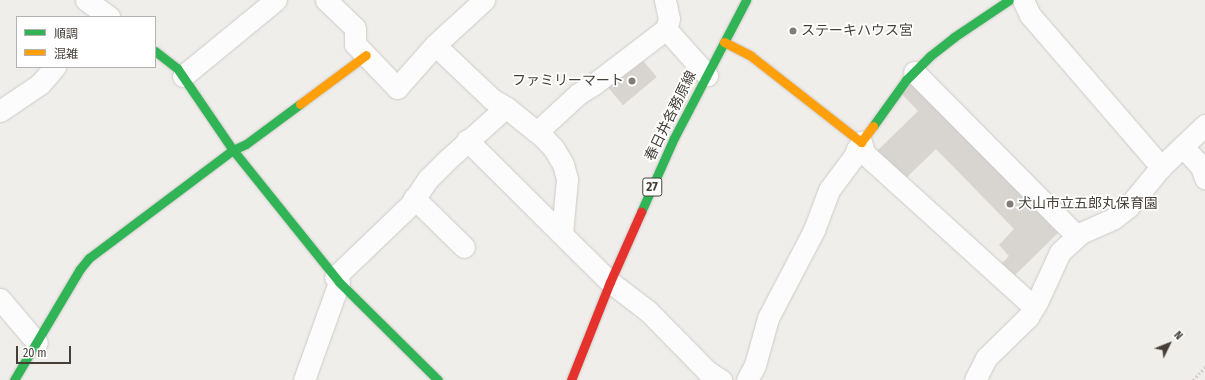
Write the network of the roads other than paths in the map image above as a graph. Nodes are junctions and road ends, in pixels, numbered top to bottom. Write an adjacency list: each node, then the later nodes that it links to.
1 (86, 0): 9 (street)
2 (276, 0): 18 (street)
3 (326, 0): 14 (street)
4 (484, 0): 12 (street)
5 (665, 0): 10 (street)
6 (746, 0): 11 (street, 春日井各務原線 / 27)
7 (1008, 0): 16 (street)
8 (1024, 0): 27 (street)
9 (105, 16)
10 (666, 29): 17 (street); 22 (street)
11 (724, 42): 17 (street, 春日井各務原線 / 27); 24 (street)
12 (436, 45): 14 (street); 19 (street)
13 (156, 52): 18 (street)
14 (366, 55): 26 (street)
15 (55, 68): 20 (street)
16 (914, 72): 24 (street); 31 (street)
17 (707, 75): 34 (street, 春日井各務原線 / 27)
18 (182, 76): 26 (street)
19 (506, 107): 22 (street); 23 (street)
20 (0, 111)
21 (1205, 125): 25 (street)
22 (537, 132): 30 (street)
23 (467, 140): 29 (street); 30 (street)
24 (862, 144): 36 (street); 43 (street)
25 (1183, 147): 27 (street); 28 (street)
26 (233, 150): 33 (street); 37 (street)
27 (1161, 168): 31 (street)
28 (1205, 178)
29 (414, 198): 32 (street); 33 (street)
30 (562, 234): 34 (street)
31 (1077, 236): 36 (street)
32 (464, 247)
33 (337, 280): 39 (street); 40 (street)
34 (610, 282): 41 (street, 春日井各務原線 / 27); 42 (street)
35 (0, 299): 37 (street)
36 (1034, 307): 44 (street)
37 (37, 343): 38 (street)
38 (14, 380)
39 (304, 380)
40 (438, 380)
41 (571, 380)
42 (721, 380)
43 (747, 380)
44 (975, 380)

